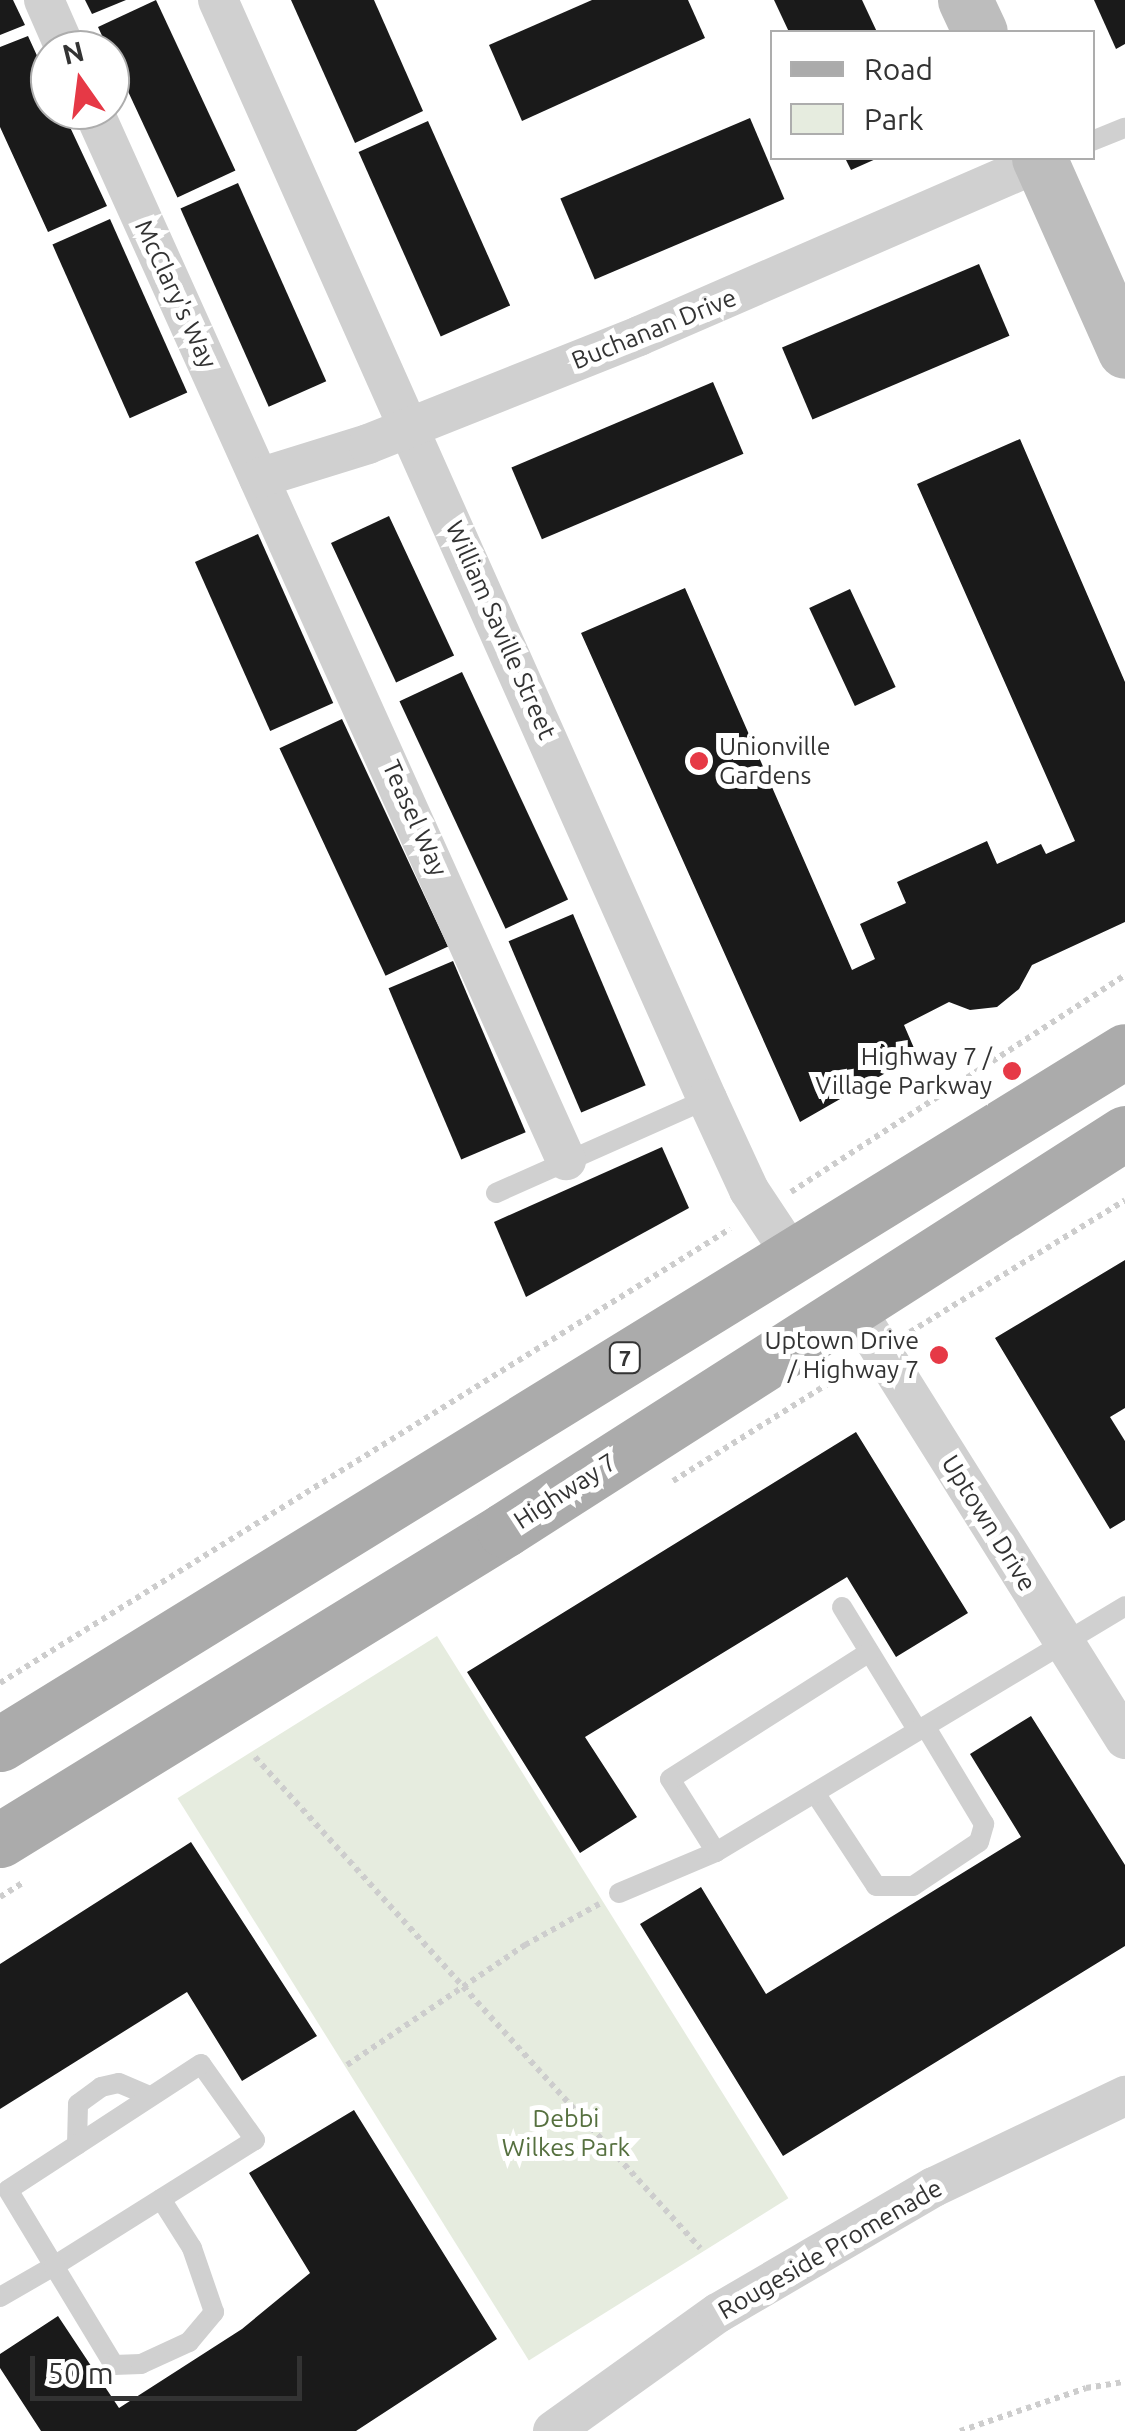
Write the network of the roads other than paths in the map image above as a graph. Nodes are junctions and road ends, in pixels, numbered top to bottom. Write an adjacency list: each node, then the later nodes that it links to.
1 (44, 0): 4 (street)
2 (218, 0): 12 (street, William Saville Street)
3 (965, 0): 5 (main road)
4 (57, 30)
5 (979, 30)
6 (1125, 128): 8 (lane)
7 (102, 130): 13 (street, McClary's Way)
8 (1095, 139)
9 (1041, 160): 12 (street, Buchanan Drive)
10 (1043, 160): 11 (main road)
11 (1125, 351)
12 (411, 427): 13 (street, Buchanan Drive); 15 (street, William Saville Street)
13 (259, 478): 17 (street, Teasel Way)
14 (1125, 1051): 19 (main road, 7)
15 (707, 1100): 17 (lane); 19 (street, William Saville Street)
16 (1125, 1133): 20 (main road, Highway 7)
17 (566, 1160): 18 (lane)
18 (496, 1193)
19 (792, 1256): 27 (main road, 7)
20 (854, 1306): 23 (street, Uptown Drive); 29 (main road, Highway 7)
21 (1125, 1606): 23 (lane)
22 (842, 1607): 24 (lane)
23 (1064, 1643): 25 (lane); 26 (street, Uptown Drive)
24 (869, 1652): 25 (lane); 30 (lane)
25 (922, 1728): 28 (lane); 28 (lane)
26 (1125, 1739)
27 (0, 1744)
28 (816, 1793): 30 (lane)
29 (0, 1840)
30 (716, 1852): 31 (lane)
31 (618, 1894)
32 (148, 2096): 34 (lane); 34 (lane); 35 (lane)
33 (1125, 2096): 38 (street, Rougeside Promenade)
34 (78, 2145): 36 (lane)
35 (161, 2199): 36 (lane); 36 (lane)
36 (54, 2266): 37 (lane)
37 (0, 2296)
38 (553, 2431)

